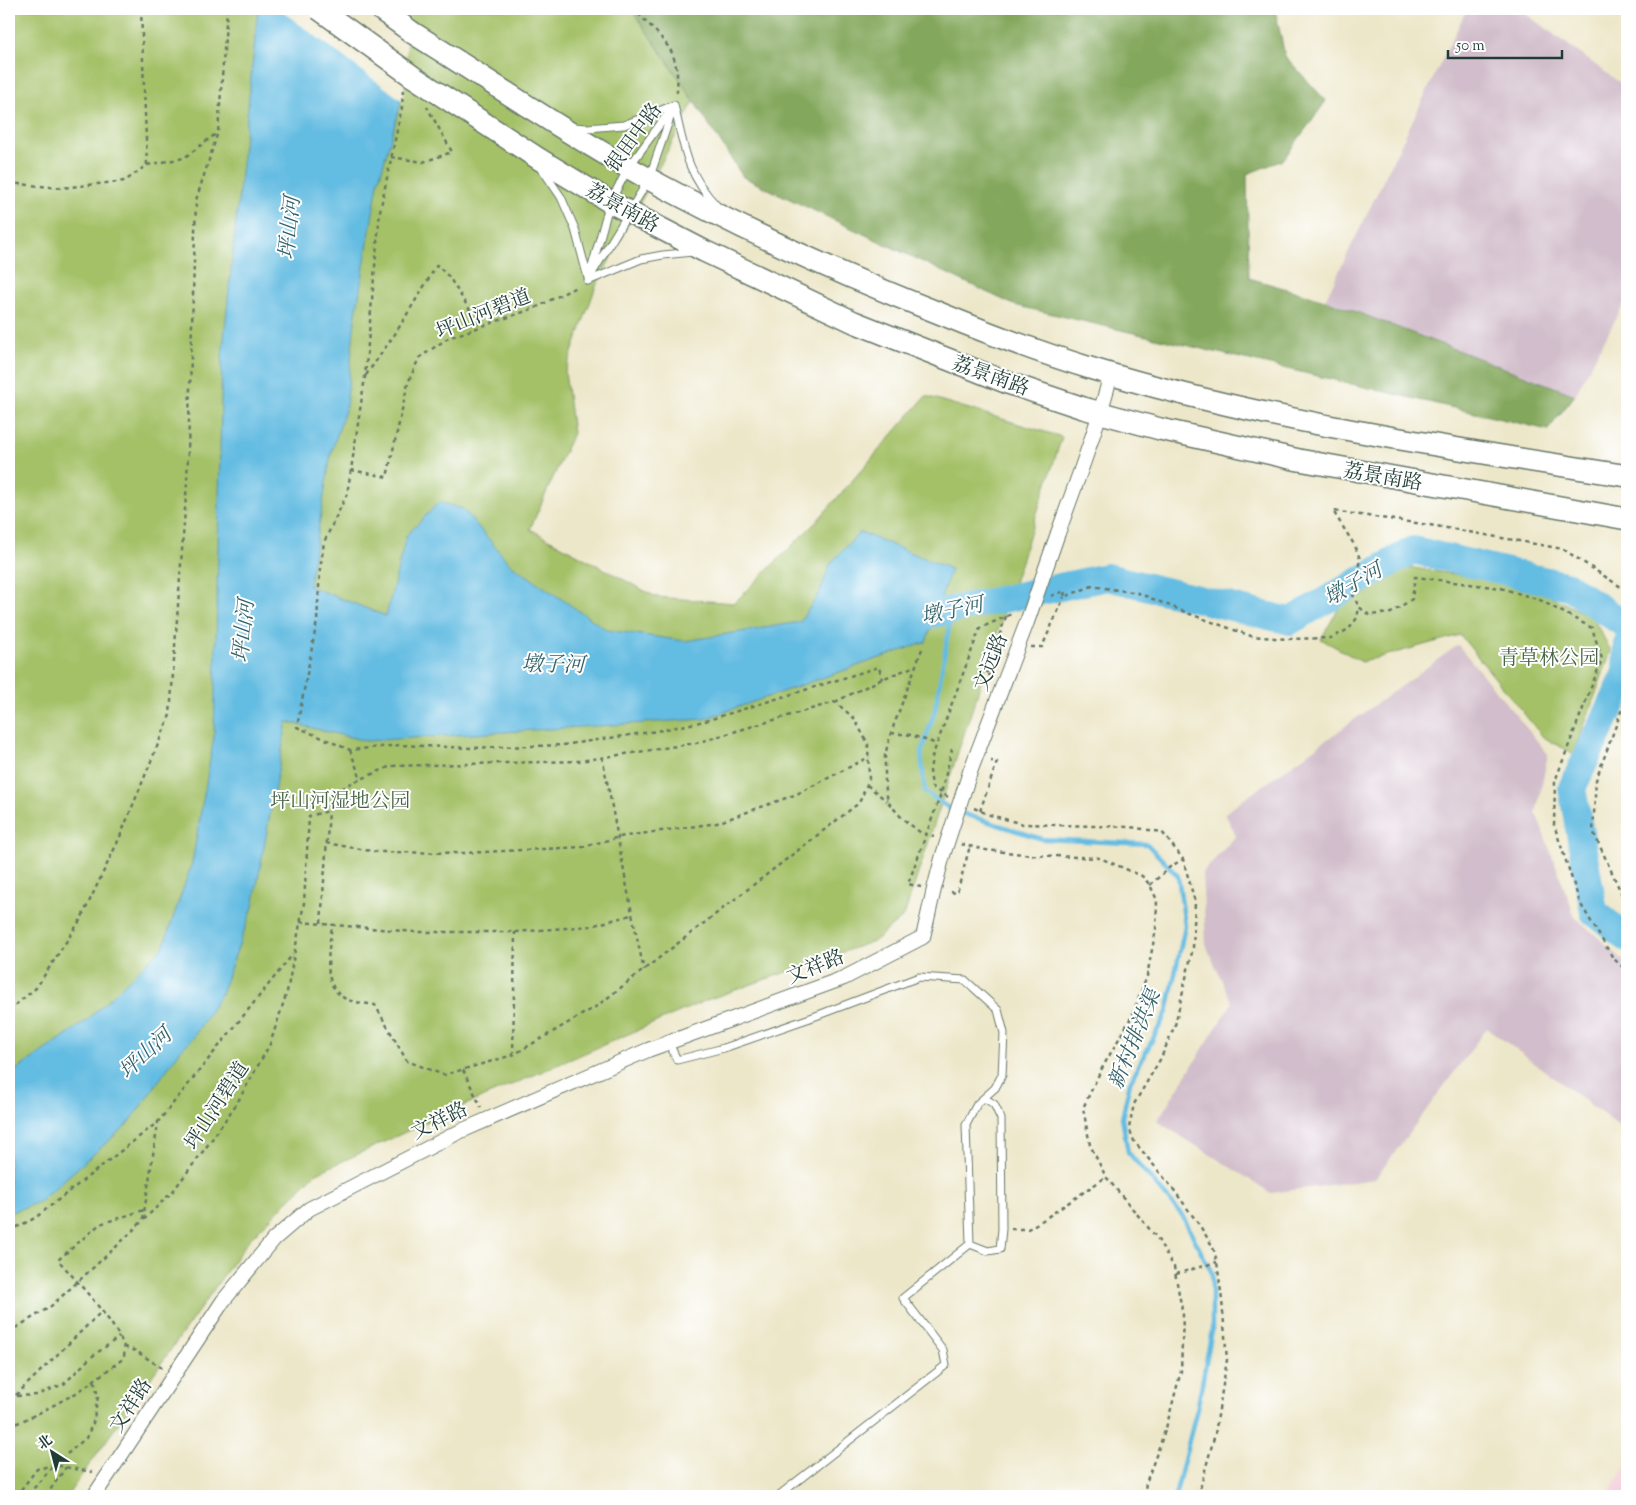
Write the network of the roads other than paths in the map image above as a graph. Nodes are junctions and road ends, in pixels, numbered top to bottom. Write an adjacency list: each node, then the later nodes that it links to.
1 (319, 9): 5 (main road, 荔景南路, bridge)
2 (380, 9): 4 (main road, 荔景南路, bridge)
3 (674, 105): 4 (lane); 6 (lane, 银田中路); 7 (lane, 银田中路); 10 (lane)
4 (560, 125): 6 (main road, 荔景南路)
5 (532, 154): 8 (main road, 荔景南路); 12 (lane)
6 (628, 167): 7 (main road, 荔景南路); 8 (lane, 银田中路)
7 (649, 178): 9 (lane, 银田中路); 10 (main road, 荔景南路)
8 (610, 202): 9 (main road, 荔景南路); 12 (lane, 银田中路)
9 (630, 212): 11 (main road, 荔景南路); 12 (lane, 银田中路)
10 (732, 221): 13 (main road, 荔景南路)
11 (704, 251): 12 (lane); 14 (main road, 荔景南路)
12 (588, 281)
13 (1111, 374): 14 (street, 文远路); 15 (main road, 荔景南路)
14 (1101, 412): 16 (main road, 荔景南路); 17 (street, 文远路, bridge)
15 (1627, 476)
16 (1627, 519)
17 (923, 937): 18 (street, 文祥路)
18 (669, 1042): 19 (lane); 21 (street, 文祥路)
19 (984, 1098): 20 (lane); 20 (lane)
20 (970, 1244): 22 (lane)
21 (94, 1496)
22 (778, 1496)

